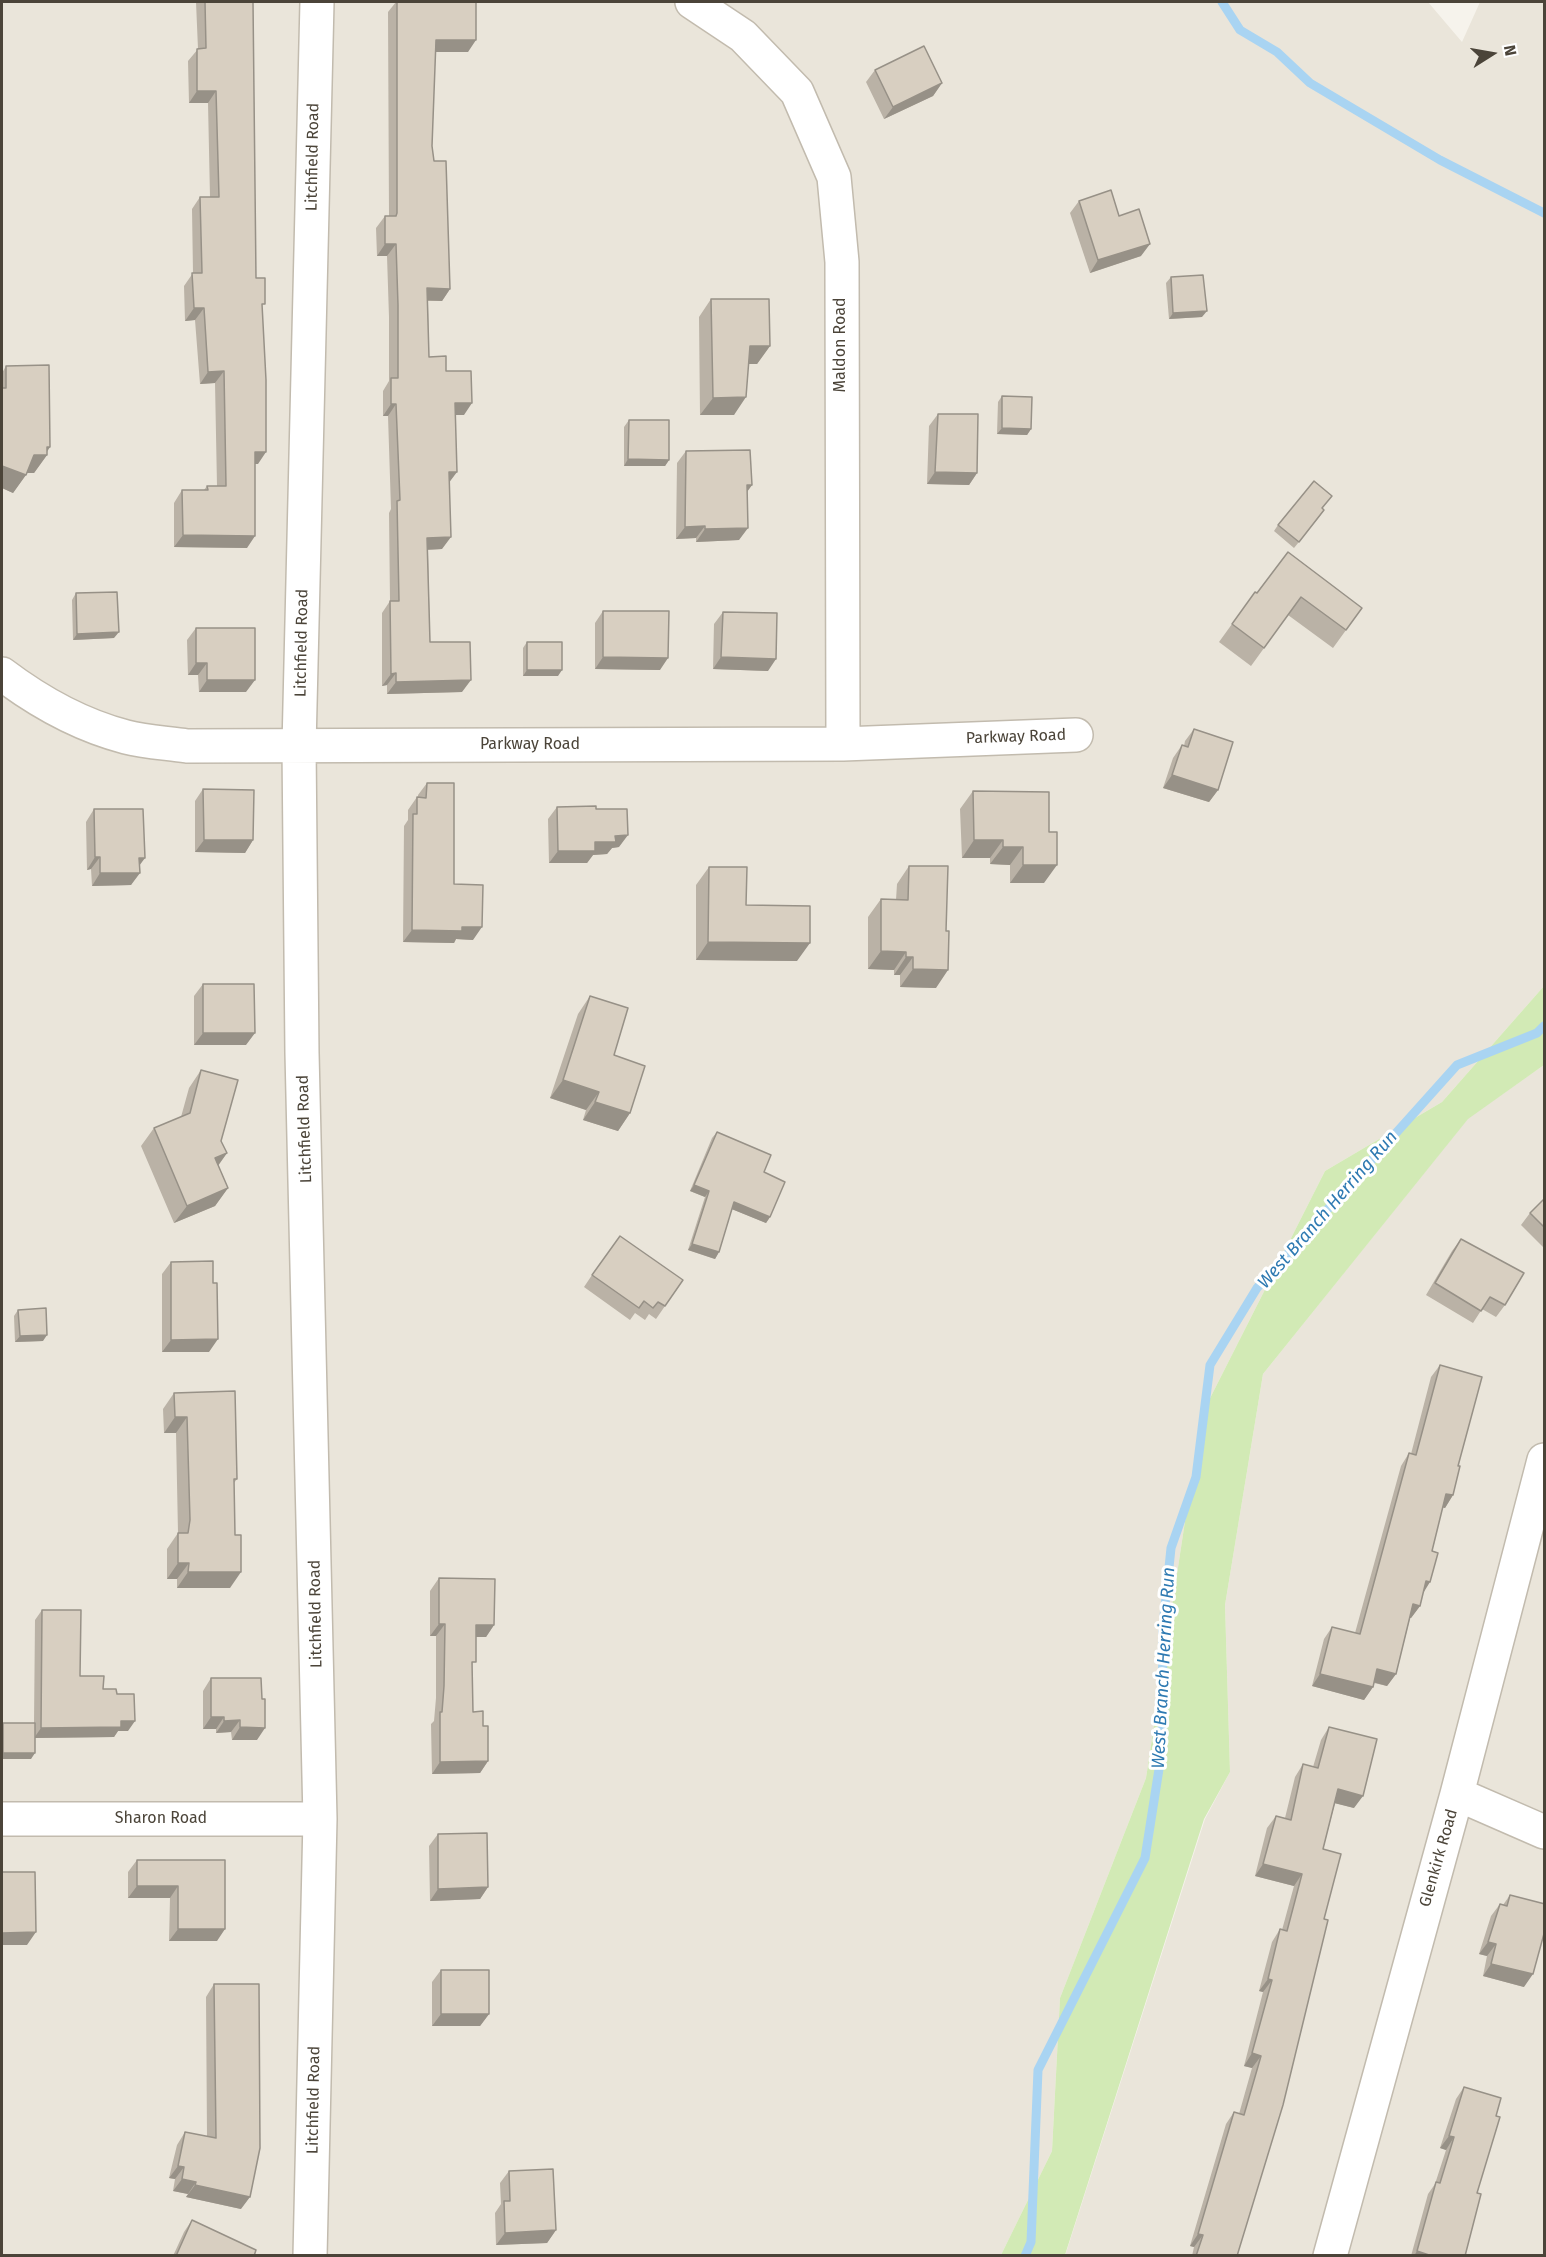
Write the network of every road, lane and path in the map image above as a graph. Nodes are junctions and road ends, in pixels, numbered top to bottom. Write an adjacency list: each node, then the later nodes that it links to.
1 (317, 2): 6 (street, Litchfield Road)
2 (692, 2): 5 (street, Maldon Road)
3 (2, 674): 6 (street, Parkway Road)
4 (1076, 735): 5 (street, Parkway Road)
5 (843, 744): 6 (street, Parkway Road)
6 (299, 746): 10 (street, Litchfield Road)
7 (1545, 1460): 8 (street, Glenkirk Road)
8 (1457, 1794): 11 (street); 13 (street, Glenkirk Road)
9 (2, 1819): 10 (street, Sharon Road)
10 (320, 1819): 12 (street, Litchfield Road)
11 (1545, 1832)
12 (310, 2256)
13 (1330, 2256)

